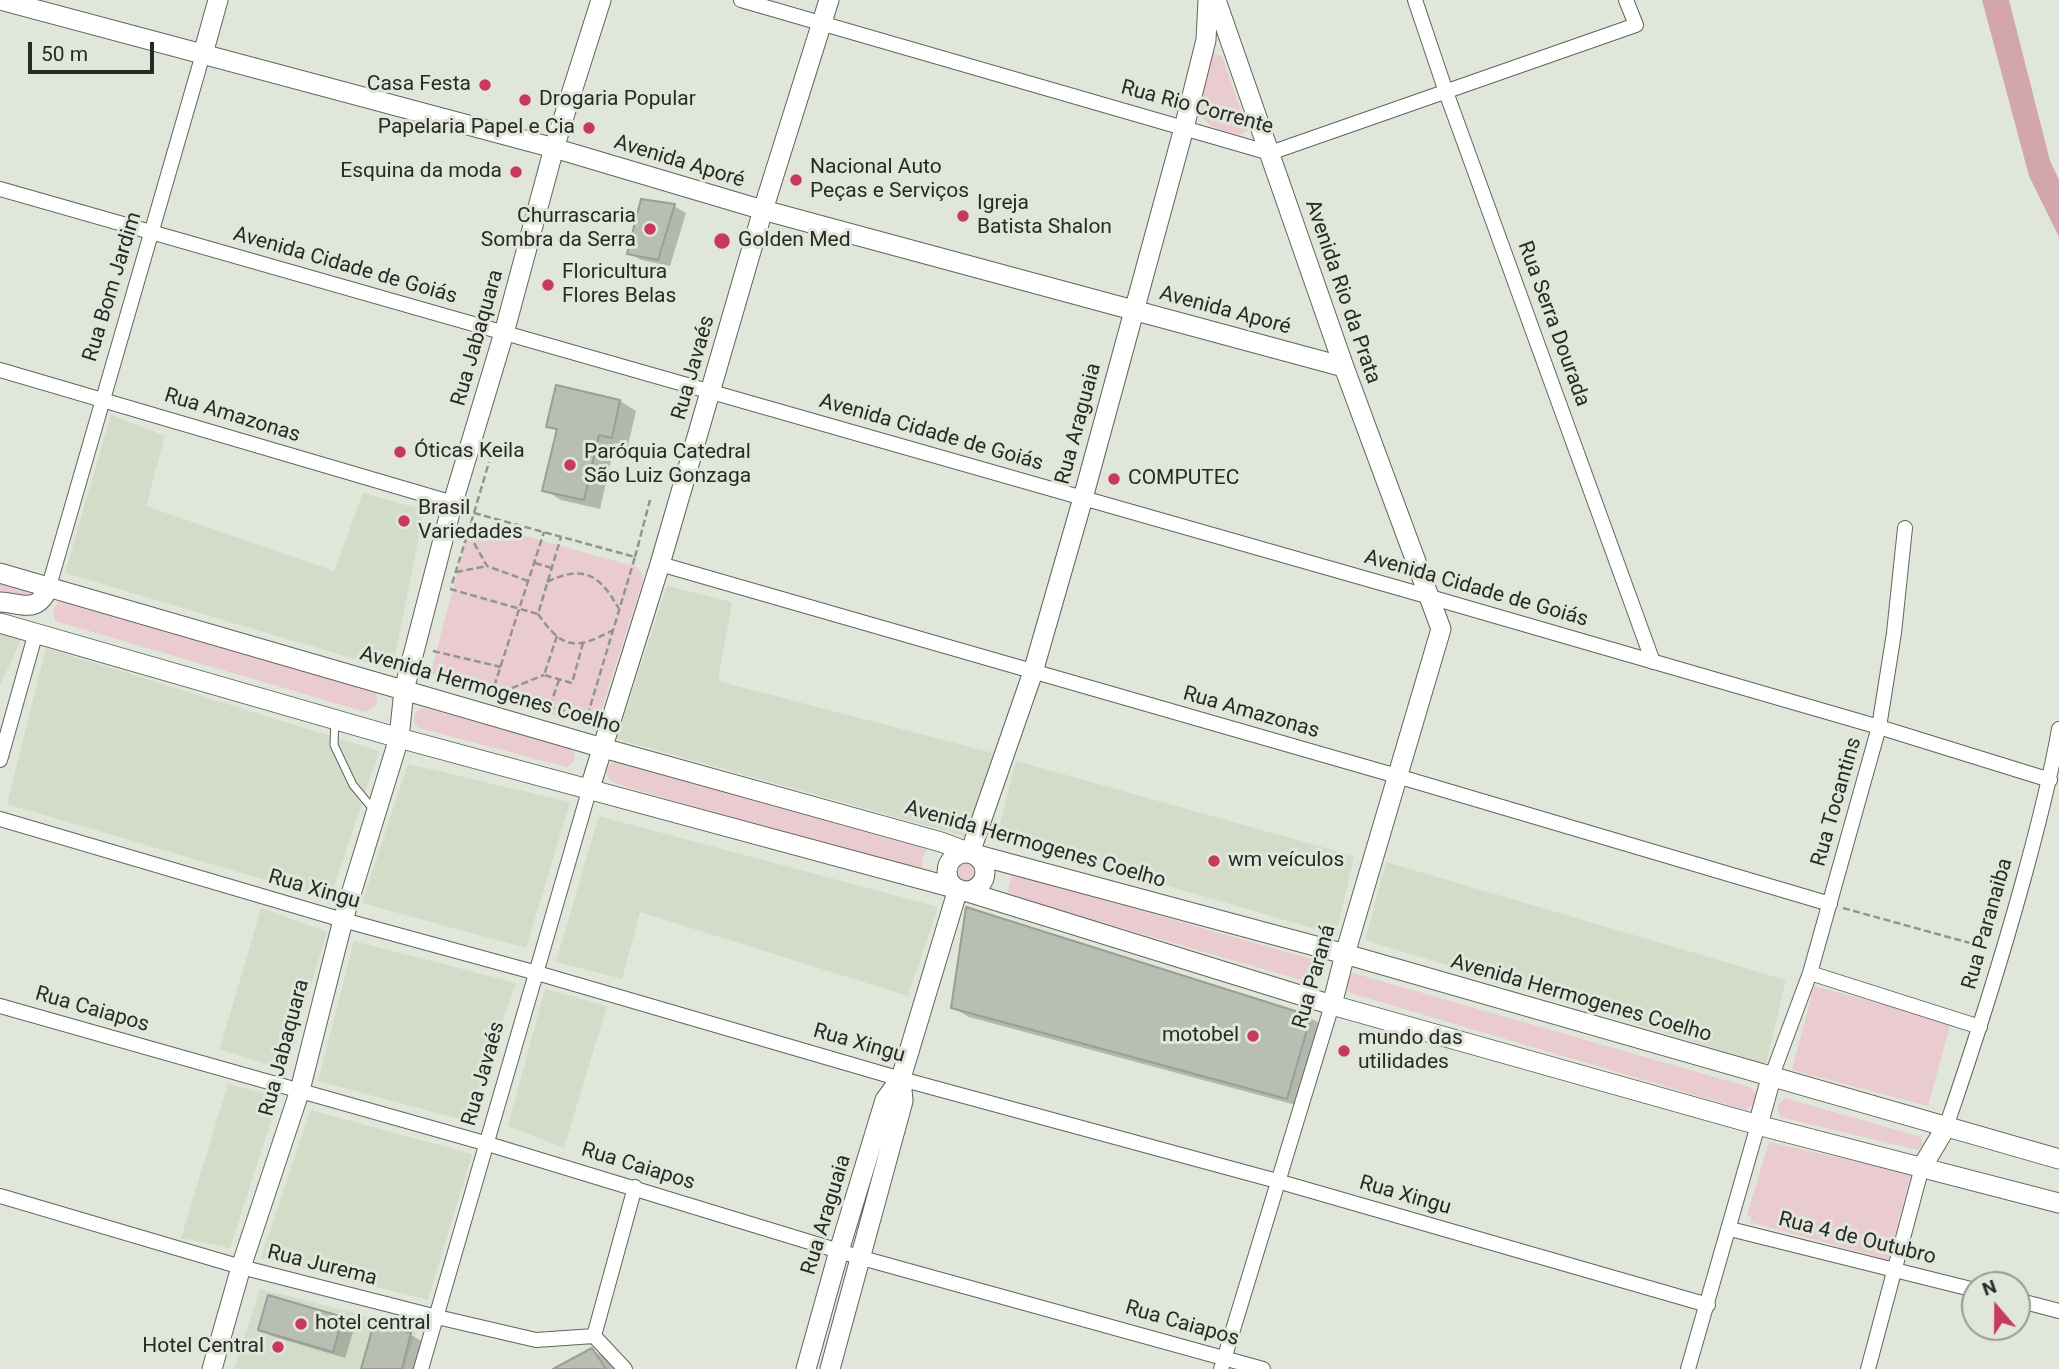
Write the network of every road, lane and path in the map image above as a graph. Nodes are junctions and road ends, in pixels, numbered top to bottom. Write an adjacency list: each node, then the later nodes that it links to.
1 (0, 0): 11 (main road, Avenida Aporé)
2 (218, 0): 11 (main road, Rua Bom Jardim)
3 (601, 0): 14 (main road, Rua Jabaquara)
4 (741, 0): 10 (street, Rua Rio Corrente)
5 (829, 0): 10 (main road, Rua Javaés)
6 (1208, 0): 13 (main road, Rua Araguaia)
7 (1216, 0): 15 (main road, Avenida Rio da Prata)
8 (1415, 0): 12 (street, Rua Serra Dourada)
9 (1626, 0): 12 (street, Rua Rio Corrente)
10 (822, 23): 13 (street, Rua Rio Corrente); 17 (main road, Rua Javaés)
11 (204, 54): 14 (main road, Avenida Aporé); 18 (street, Rua Bom Jardim)
12 (1446, 92): 15 (street, Rua Rio Corrente); 54 (street, Rua Serra Dourada)
13 (1184, 128): 15 (street, Rua Rio Corrente); 19 (main road, Rua Araguaia)
14 (554, 148): 17 (main road, Avenida Aporé); 20 (main road, Rua Jabaquara)
15 (1270, 153): 21 (main road, Avenida Rio da Prata)
16 (0, 189): 18 (street, Avenida Cidade de Goiás)
17 (763, 211): 19 (main road, Avenida Aporé); 23 (main road, Rua Javaés)
18 (153, 233): 20 (street, Avenida Cidade de Goiás); 24 (street, Rua Bom Jardim)
19 (1133, 310): 21 (main road, Avenida Aporé); 26 (main road, Rua Araguaia)
20 (504, 333): 23 (street, Avenida Cidade de Goiás); 28 (main road, Rua Jabaquara)
21 (1344, 367): 44 (main road, Avenida Rio da Prata)
22 (0, 370): 24 (street, Rua Amazonas)
23 (711, 392): 26 (street, Avenida Cidade de Goiás); 36 (main road, Rua Javaés)
24 (102, 399): 28 (street, Rua Amazonas); 43 (street, Rua Bom Jardim)
25 (489, 462): 29 (path)
26 (1083, 498): 44 (street, Avenida Cidade de Goiás); 56 (main road, Rua Araguaia)
27 (650, 500): 34 (path)
28 (453, 503): 59 (main road, Rua Jabaquara)
29 (474, 513): 31 (path); 32 (path)
30 (1905, 528): 64 (street, Rua Tocantins)
31 (469, 531): 37 (path); 39 (path)
32 (544, 532): 33 (path); 35 (path)
33 (561, 537): 34 (path); 38 (path)
34 (635, 556): 47 (path)
35 (534, 563): 38 (path); 41 (path)
36 (660, 565): 56 (street, Rua Amazonas); 67 (main road, Rua Javaés)
37 (487, 566): 39 (path); 41 (path)
38 (552, 568): 42 (path)
39 (456, 572): 46 (path)
40 (0, 573): 43 (main road, Avenida Hermogenes Coelho)
41 (528, 581): 46 (path)
42 (547, 582): 47 (path); 48 (path)
43 (49, 586): 45 (main road); 59 (main road, Avenida Hermogenes Coelho)
44 (1430, 597): 54 (street, Avenida Cidade de Goiás); 69 (main road, Rua Paraná)
45 (0, 602)
46 (520, 608): 48 (path); 55 (path)
47 (619, 609): 50 (path)
48 (538, 614): 52 (path)
49 (0, 623): 51 (main road)
50 (613, 629): 53 (path); 62 (path)
51 (36, 632): 63 (main road); 68 (street)
52 (556, 636): 53 (path); 57 (path)
53 (583, 643): 58 (path)
54 (1653, 662): 64 (street, Avenida Cidade de Goiás)
55 (501, 667): 60 (path); 60 (path)
56 (1033, 672): 69 (street, Rua Amazonas); 74 (main road, Rua Araguaia)
57 (544, 675): 58 (path); 61 (path)
58 (559, 680): 62 (path)
59 (404, 690): 66 (main road, Rua Jabaquara); 67 (main road, Avenida Hermogenes Coelho)
60 (493, 690): 61 (path)
61 (501, 693): 62 (path)
62 (550, 707)
63 (335, 720): 66 (main road); 72 (lane)
64 (1879, 727): 70 (street, Avenida Cidade de Goiás); 76 (street, Rua Tocantins)
65 (2059, 729): 70 (street, Rua Paranaiba)
66 (399, 738): 71 (main road); 72 (main road, Rua Jabaquara)
67 (603, 748): 71 (main road, Rua Javaés); 74 (main road, Avenida Hermogenes Coelho)
68 (0, 760)
69 (1397, 776): 76 (street, Rua Amazonas); 79 (main road, Rua Paraná)
70 (2050, 780): 78 (street, Rua Paranaiba)
71 (589, 791): 75 (main road); 80 (street, Rua Javaés)
72 (376, 813): 77 (main road, Rua Jabaquara)
73 (0, 819): 77 (street, Rua Xingu)
74 (970, 853): 75 (main road); 75 (main road); 79 (main road, Avenida Hermogenes Coelho)
75 (958, 889): 82 (main road); 85 (main road, Rua Araguaia)
76 (1830, 904): 78 (path); 81 (street, Rua Tocantins)
77 (342, 920): 80 (street, Rua Xingu); 87 (main road, Rua Jabaquara)
78 (2003, 952): 84 (street, Rua Paranaiba)
79 (1345, 954): 82 (main road, Rua Paraná); 86 (main road, Avenida Hermogenes Coelho)
80 (537, 972): 85 (street, Rua Xingu); 90 (street, Rua Javaés)
81 (1810, 973): 84 (street); 86 (street, Rua Tocantins)
82 (1332, 1005): 88 (main road); 93 (street, Rua Paraná)
83 (0, 1006): 87 (street, Rua Caiapos)
84 (1980, 1027): 89 (street, Rua Paranaiba)
85 (901, 1078): 93 (street, Rua Xingu); 98 (main road, Rua Araguaia); 99 (main road, Rua Araguaia)
86 (1771, 1078): 88 (main road); 89 (main road, Avenida Hermogenes Coelho)
87 (300, 1090): 90 (street, Rua Caiapos); 100 (main road, Rua Jabaquara)
88 (1758, 1125): 92 (main road); 97 (street)
89 (1945, 1127): 91 (main road, Avenida Hermogenes Coelho); 92 (main road)
90 (488, 1144): 94 (street, Rua Caiapos); 106 (street, Rua Javaés)
91 (2059, 1159)
92 (1922, 1167): 96 (main road); 101 (street)
93 (1277, 1181): 104 (street, Rua Xingu); 108 (street, Rua Paraná)
94 (635, 1187): 98 (street, Rua Caiapos); 107 (street)
95 (0, 1196): 100 (street, Rua Jurema)
96 (2059, 1203)
97 (1730, 1229): 101 (street, Rua 4 de Outubro); 104 (street)
98 (839, 1251): 99 (street, Rua Caiapos); 112 (main road, Rua Araguaia)
99 (862, 1258): 108 (street, Rua Caiapos); 113 (main road, Rua Araguaia)
100 (241, 1267): 106 (street, Rua Jurema); 109 (main road, Rua Jabaquara)
101 (1895, 1269): 102 (street, Rua 4 de Outubro); 116 (street)
102 (1961, 1286)
103 (2031, 1304): 105 (street)
104 (1708, 1305): 115 (street)
105 (2059, 1311)
106 (437, 1317): 107 (street, Rua Jurema); 110 (street, Rua Javaés)
107 (594, 1336): 111 (street)
108 (1223, 1363): 114 (street, Rua Caiapos)
109 (212, 1369)
110 (421, 1369)
111 (625, 1369)
112 (806, 1369)
113 (830, 1369)
114 (1263, 1369)
115 (1688, 1369)
116 (1868, 1369)

